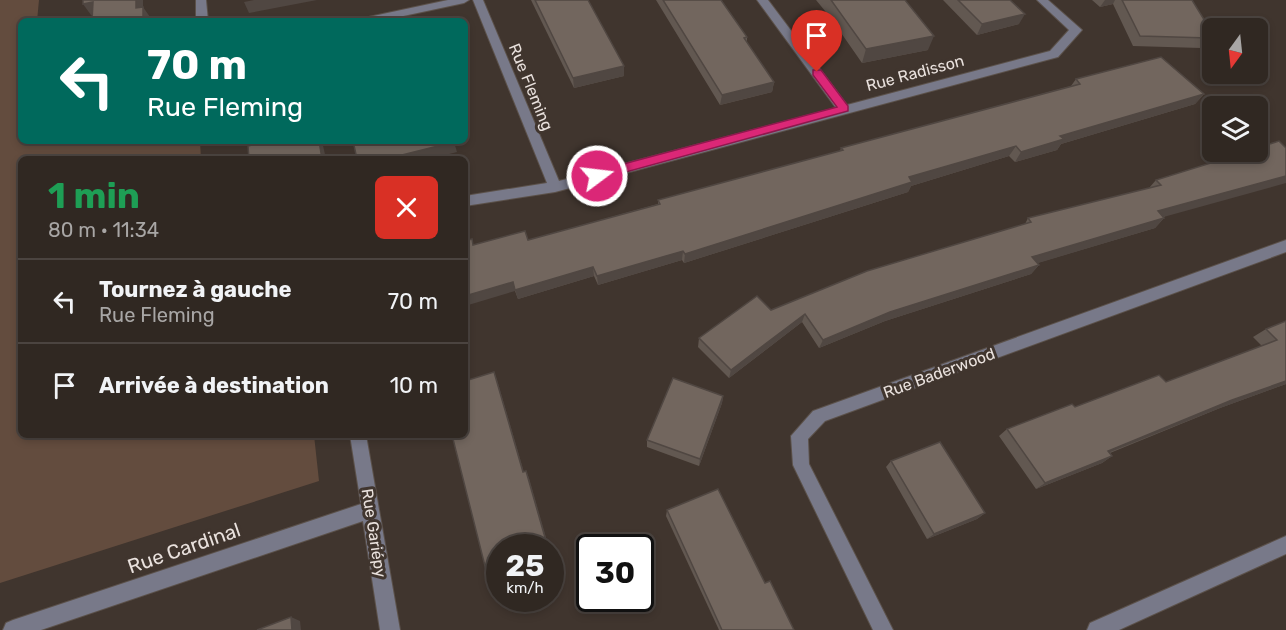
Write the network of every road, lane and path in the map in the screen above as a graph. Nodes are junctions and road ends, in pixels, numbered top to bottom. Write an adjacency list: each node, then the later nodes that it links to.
1 (201, 0): 6 (street)
2 (464, 0): 7 (street)
3 (478, 0): 9 (street, Rue Fleming)
4 (762, 0): 8 (street)
5 (1042, 0): 8 (street, Rue Radisson)
6 (202, 18)
7 (378, 18)
8 (844, 109): 9 (street, Rue Radisson)
9 (555, 187): 10 (street, Rue Radisson)
10 (468, 201)
11 (1286, 246): 17 (street, Rue Baderwood)
12 (358, 438): 13 (street, Rue Gariépy)
13 (370, 510): 15 (street, Rue Cardinal); 16 (street, Rue Gariépy)
14 (1286, 545): 18 (street)
15 (13, 630)
16 (390, 630)
17 (883, 630)
18 (1097, 630)

